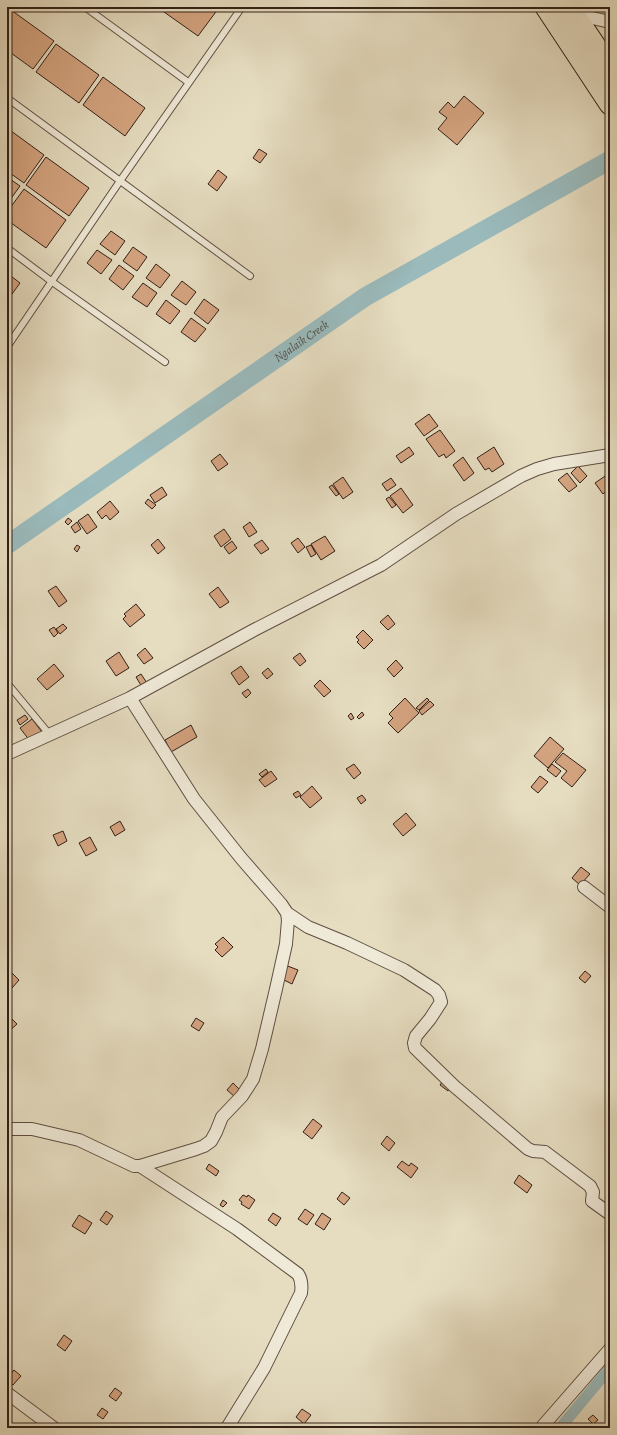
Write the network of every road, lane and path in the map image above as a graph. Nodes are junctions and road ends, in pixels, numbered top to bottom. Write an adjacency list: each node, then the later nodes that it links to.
1 (85, 7): 8 (lane)
2 (242, 7): 8 (lane)
3 (546, 7): 6 (highway)
4 (572, 10): 5 (street); 6 (highway)
5 (610, 22)
6 (590, 54): 7 (highway); 10 (highway)
7 (610, 68)
8 (188, 82): 11 (lane)
9 (7, 98): 11 (lane)
10 (610, 104)
11 (120, 181): 13 (lane); 14 (lane)
12 (7, 248): 14 (lane)
13 (250, 276)
14 (51, 281): 15 (lane); 16 (lane)
15 (7, 347)
16 (165, 362)
17 (610, 455): 19 (street)
18 (7, 683): 20 (lane)
19 (130, 698): 20 (street); 24 (street)
20 (50, 734): 21 (street)
21 (7, 754)
22 (584, 887): 23 (street)
23 (610, 907)
24 (287, 913): 26 (street); 27 (street)
25 (7, 1129): 26 (street)
26 (140, 1166): 31 (street)
27 (610, 1214)
28 (610, 1349): 32 (street)
29 (7, 1393): 30 (street)
30 (54, 1428)
31 (227, 1428)
32 (541, 1428)

